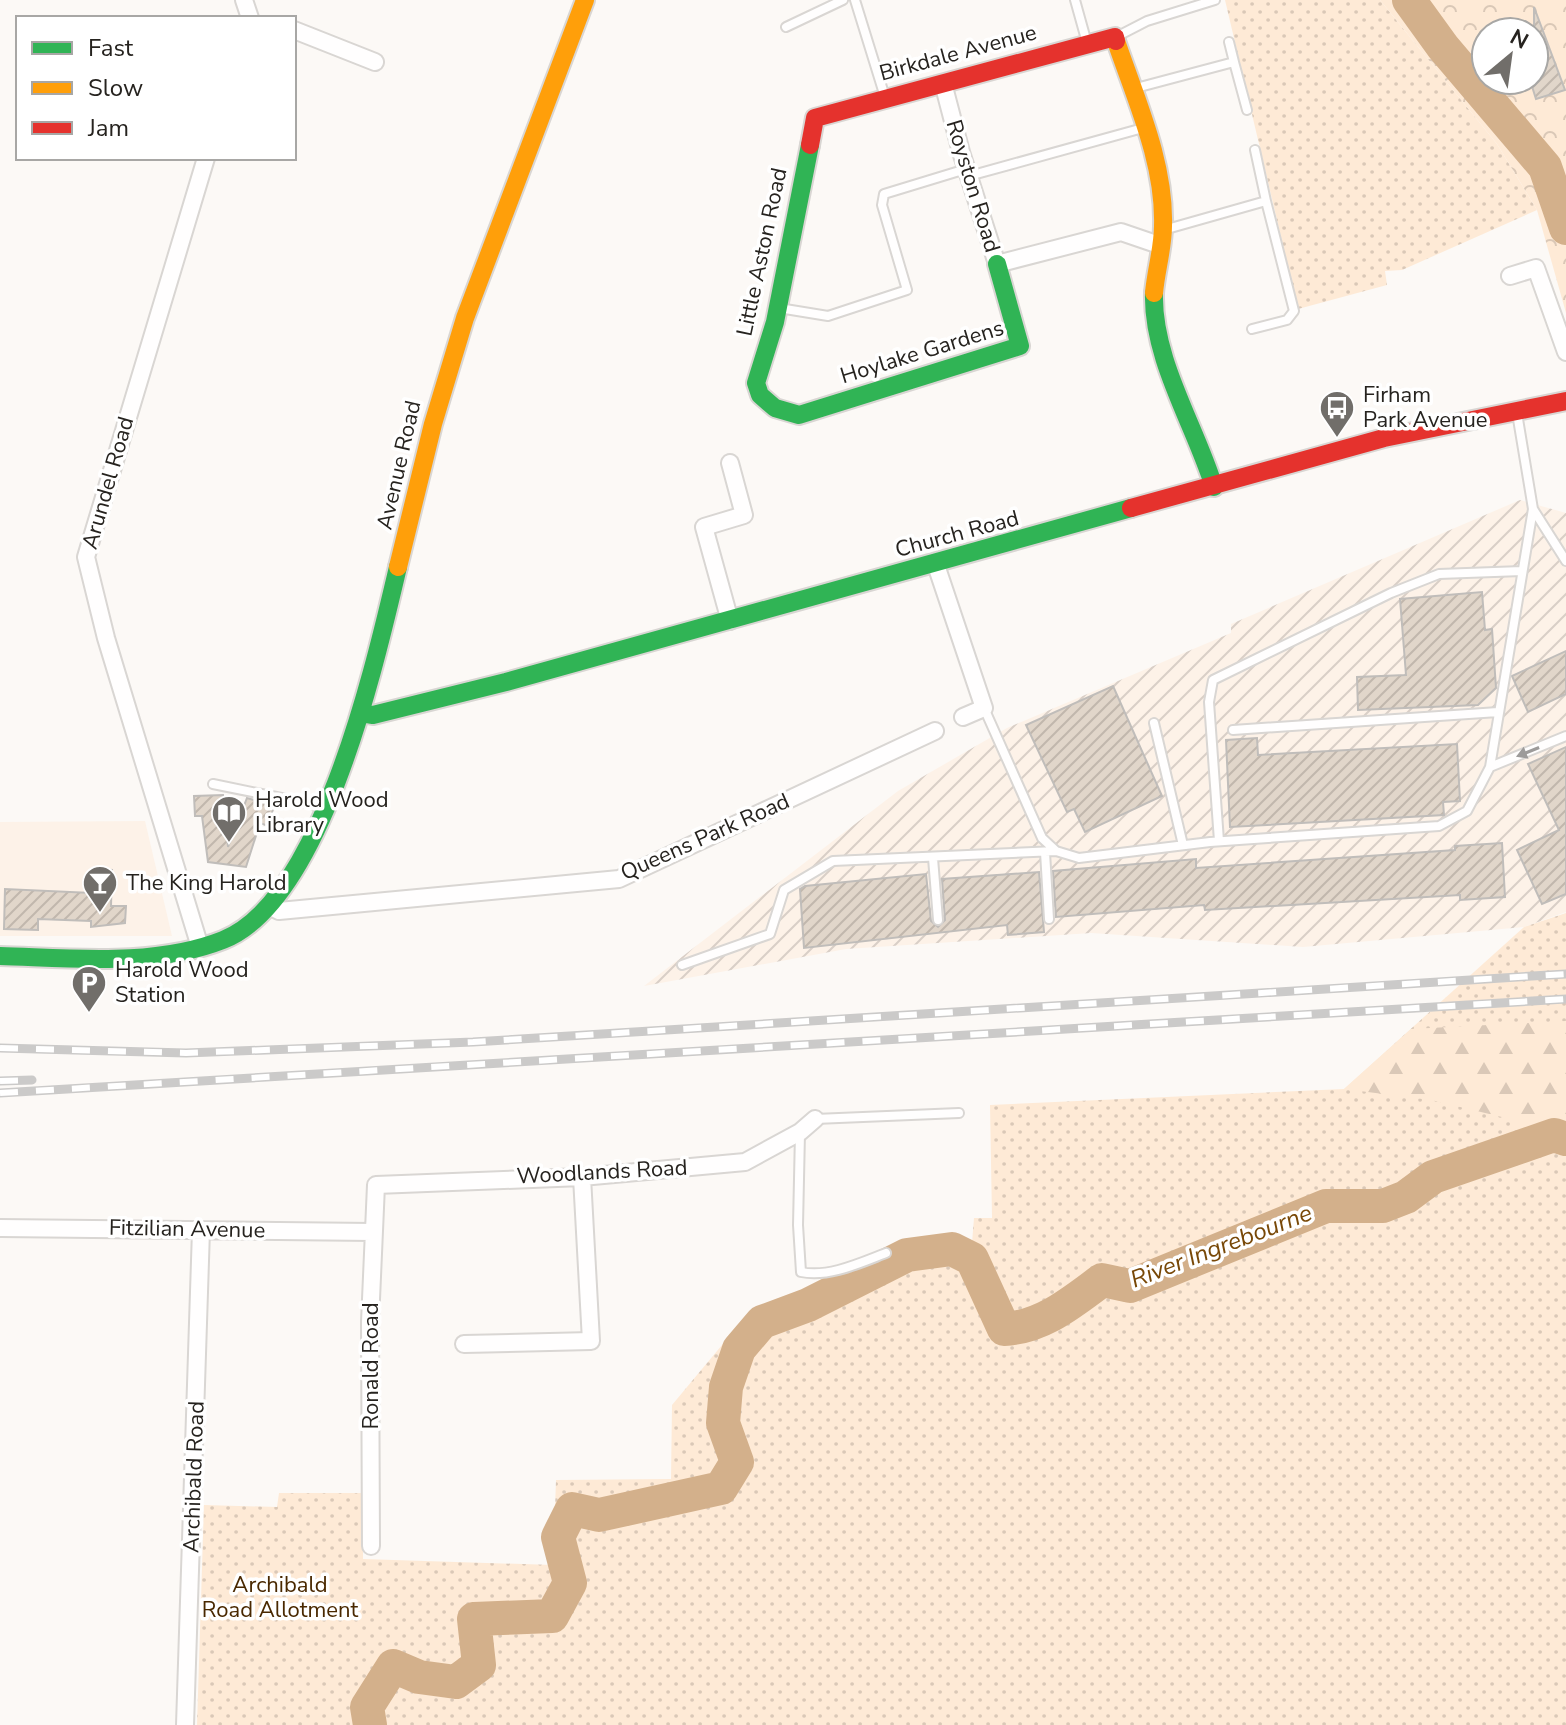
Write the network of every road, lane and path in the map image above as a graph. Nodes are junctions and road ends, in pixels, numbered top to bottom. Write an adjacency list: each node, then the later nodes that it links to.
1 (585, 0): 41 (street, Avenue Road)
2 (843, 0): 6 (lane)
3 (855, 0): 15 (lane)
4 (1075, 0): 10 (lane)
5 (1215, 0): 8 (lane)
6 (786, 27)
7 (296, 31): 11 (street)
8 (1115, 37): 10 (street, Birkdale Avenue); 14 (street)
9 (1229, 42): 12 (lane)
10 (1087, 44): 13 (street, Birkdale Avenue)
11 (375, 62)
12 (1234, 62): 14 (lane); 16 (lane)
13 (943, 83): 15 (street, Birkdale Avenue); 21 (street, Royston Road)
14 (1131, 90): 18 (street)
15 (885, 98): 17 (street, Birkdale Avenue)
16 (1247, 110)
17 (815, 118): 26 (street, Little Aston Road)
18 (1143, 128): 21 (lane); 23 (street)
19 (1255, 150): 22 (lane)
20 (205, 160): 58 (street, Arundel Road)
21 (967, 173): 24 (street, Royston Road); 26 (lane)
22 (1266, 201): 23 (lane); 27 (lane)
23 (1162, 238): 24 (street, Royston Road); 33 (street)
24 (997, 264): 29 (street, Hoylake Gardens)
25 (1510, 276): 28 (street)
26 (777, 308): 29 (street, Little Aston Road)
27 (1252, 329)
28 (1566, 352)
29 (760, 395)
30 (1566, 401): 31 (street, Church Road)
31 (1515, 410): 33 (street, Church Road); 34 (lane)
32 (730, 463): 38 (street)
33 (1214, 487): 36 (street, Church Road)
34 (1533, 509): 35 (lane); 37 (lane)
35 (1566, 561)
36 (936, 565): 38 (street, Church Road); 39 (street)
37 (1522, 571): 40 (lane); 50 (lane)
38 (730, 621): 41 (street, Church Road)
39 (984, 708): 42 (street); 52 (lane)
40 (1498, 712): 44 (lane); 47 (lane)
41 (361, 713): 49 (street, Avenue Road)
42 (963, 717)
43 (1154, 723): 51 (lane)
44 (1233, 730)
45 (935, 731): 55 (street, Queens Park Road)
46 (1566, 736): 47 (lane, one-way to 47)
47 (1490, 767): 50 (lane)
48 (213, 784): 49 (lane)
49 (326, 807): 55 (street, Avenue Road)
50 (1219, 841): 51 (lane)
51 (1183, 845): 52 (lane)
52 (1056, 851): 53 (lane)
53 (1045, 852): 54 (lane); 56 (lane)
54 (933, 858): 57 (lane); 60 (lane)
55 (271, 907): 58 (street, Avenue Road)
56 (1049, 919)
57 (938, 920)
58 (200, 947): 59 (street, Avenue Road)
59 (0, 956)
60 (682, 965)
61 (959, 1113): 62 (lane)
62 (815, 1119): 63 (street, Woodlands Road)
63 (800, 1132): 64 (street, Woodlands Road); 69 (lane)
64 (582, 1177): 65 (street, Woodlands Road); 70 (street)
65 (376, 1185): 68 (street, Ronald Road)
66 (0, 1228): 67 (street, Fitzilian Avenue)
67 (201, 1230): 68 (street, Fitzilian Avenue); 72 (street, Archibald Road)
68 (373, 1232): 71 (street, Ronald Road)
69 (886, 1253)
70 (464, 1344)
71 (371, 1546)
72 (185, 1725)

